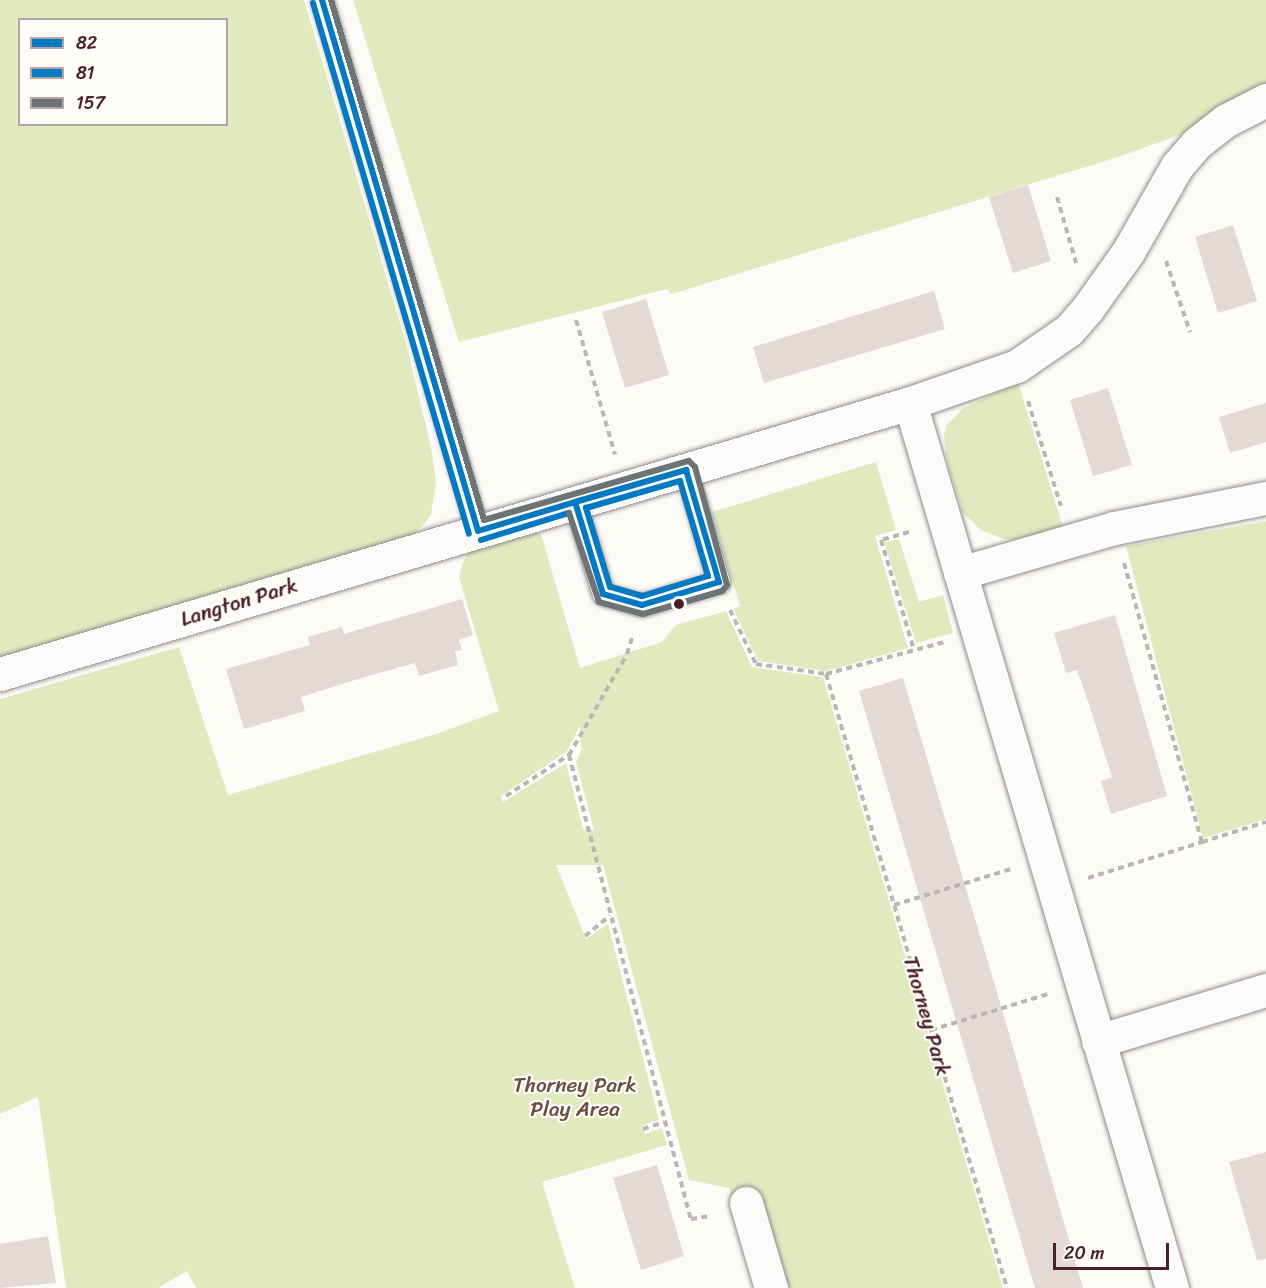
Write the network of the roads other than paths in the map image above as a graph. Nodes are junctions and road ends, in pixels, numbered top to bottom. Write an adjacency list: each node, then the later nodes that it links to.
1 (322, 0): 7 (lane)
2 (1266, 100): 3 (street)
3 (910, 403): 4 (street); 8 (street)
4 (686, 470): 6 (street); 6 (lane)
5 (1266, 498): 8 (street)
6 (575, 502): 7 (street)
7 (477, 531): 9 (street, Langton Park)
8 (960, 573): 11 (street)
9 (0, 674)
10 (1266, 990): 11 (street)
11 (1098, 1041): 14 (street)
12 (746, 1203): 13 (street)
13 (771, 1288)
14 (1172, 1288)

